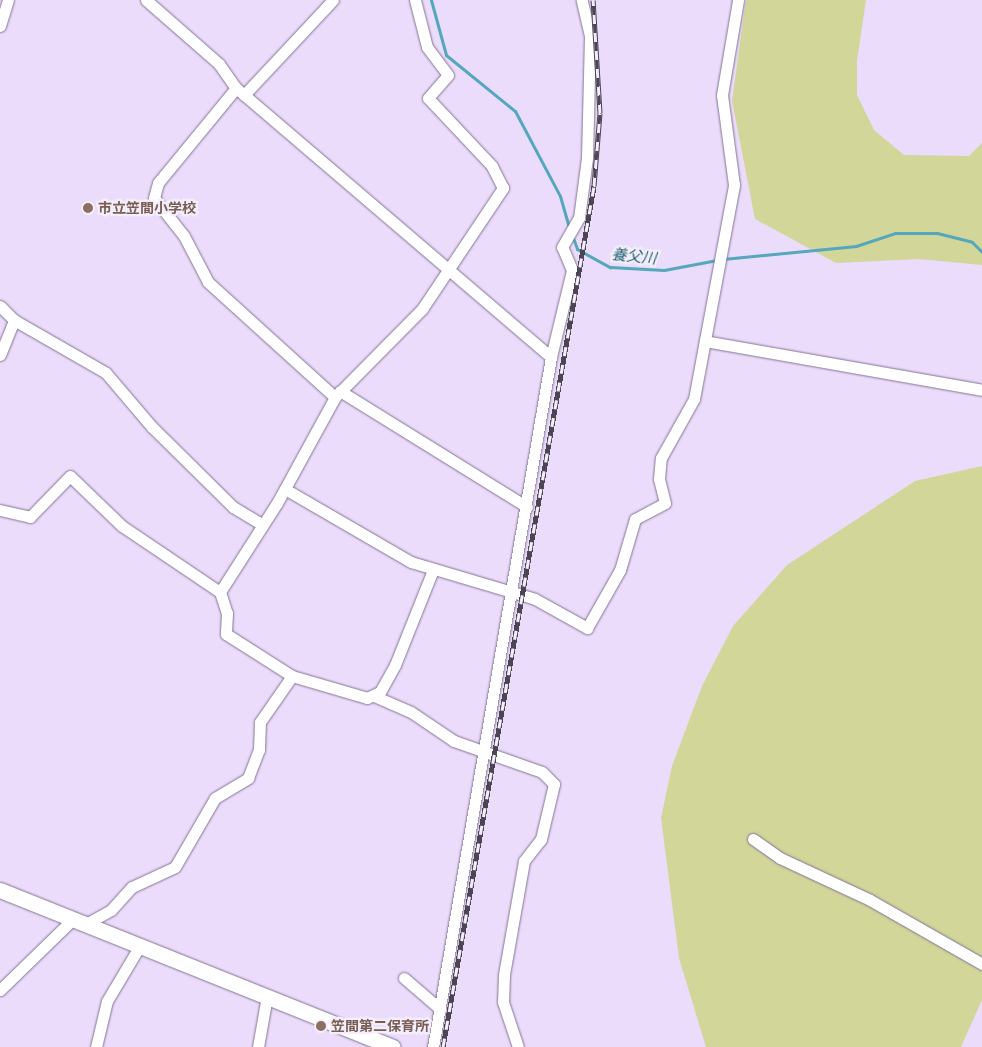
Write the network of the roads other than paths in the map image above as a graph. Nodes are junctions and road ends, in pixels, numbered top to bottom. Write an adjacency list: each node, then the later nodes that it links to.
1 (8, 0): 7 (street)
2 (146, 0): 8 (street)
3 (333, 0): 8 (street)
4 (416, 0): 9 (street)
5 (582, 0): 14 (street)
6 (738, 0): 12 (street)
7 (0, 26)
8 (240, 92): 9 (street); 16 (street)
9 (450, 269): 14 (street); 16 (street)
10 (0, 306): 11 (street)
11 (14, 320): 13 (street); 20 (street)
12 (704, 341): 15 (street); 23 (street)
13 (0, 355)
14 (551, 357): 18 (street)
15 (982, 390)
16 (338, 394): 17 (street); 18 (street)
17 (285, 489): 20 (street); 21 (street)
18 (527, 507): 23 (street)
19 (0, 510): 22 (street)
20 (261, 524): 22 (street)
21 (433, 570): 23 (street); 25 (street)
22 (220, 592): 24 (street)
23 (512, 594): 26 (street)
24 (292, 676): 25 (street); 29 (street)
25 (374, 696): 26 (street)
26 (486, 752): 35 (street); 40 (street)
27 (752, 839): 31 (street)
28 (0, 890): 29 (street)
29 (78, 923): 30 (street); 33 (street)
30 (139, 947): 34 (street); 36 (street)
31 (982, 964)
32 (404, 978): 35 (street)
33 (0, 990)
34 (267, 996): 37 (street); 38 (street)
35 (440, 1009): 39 (street)
36 (96, 1047)
37 (258, 1047)
38 (393, 1047)
39 (433, 1047)
40 (518, 1047)

